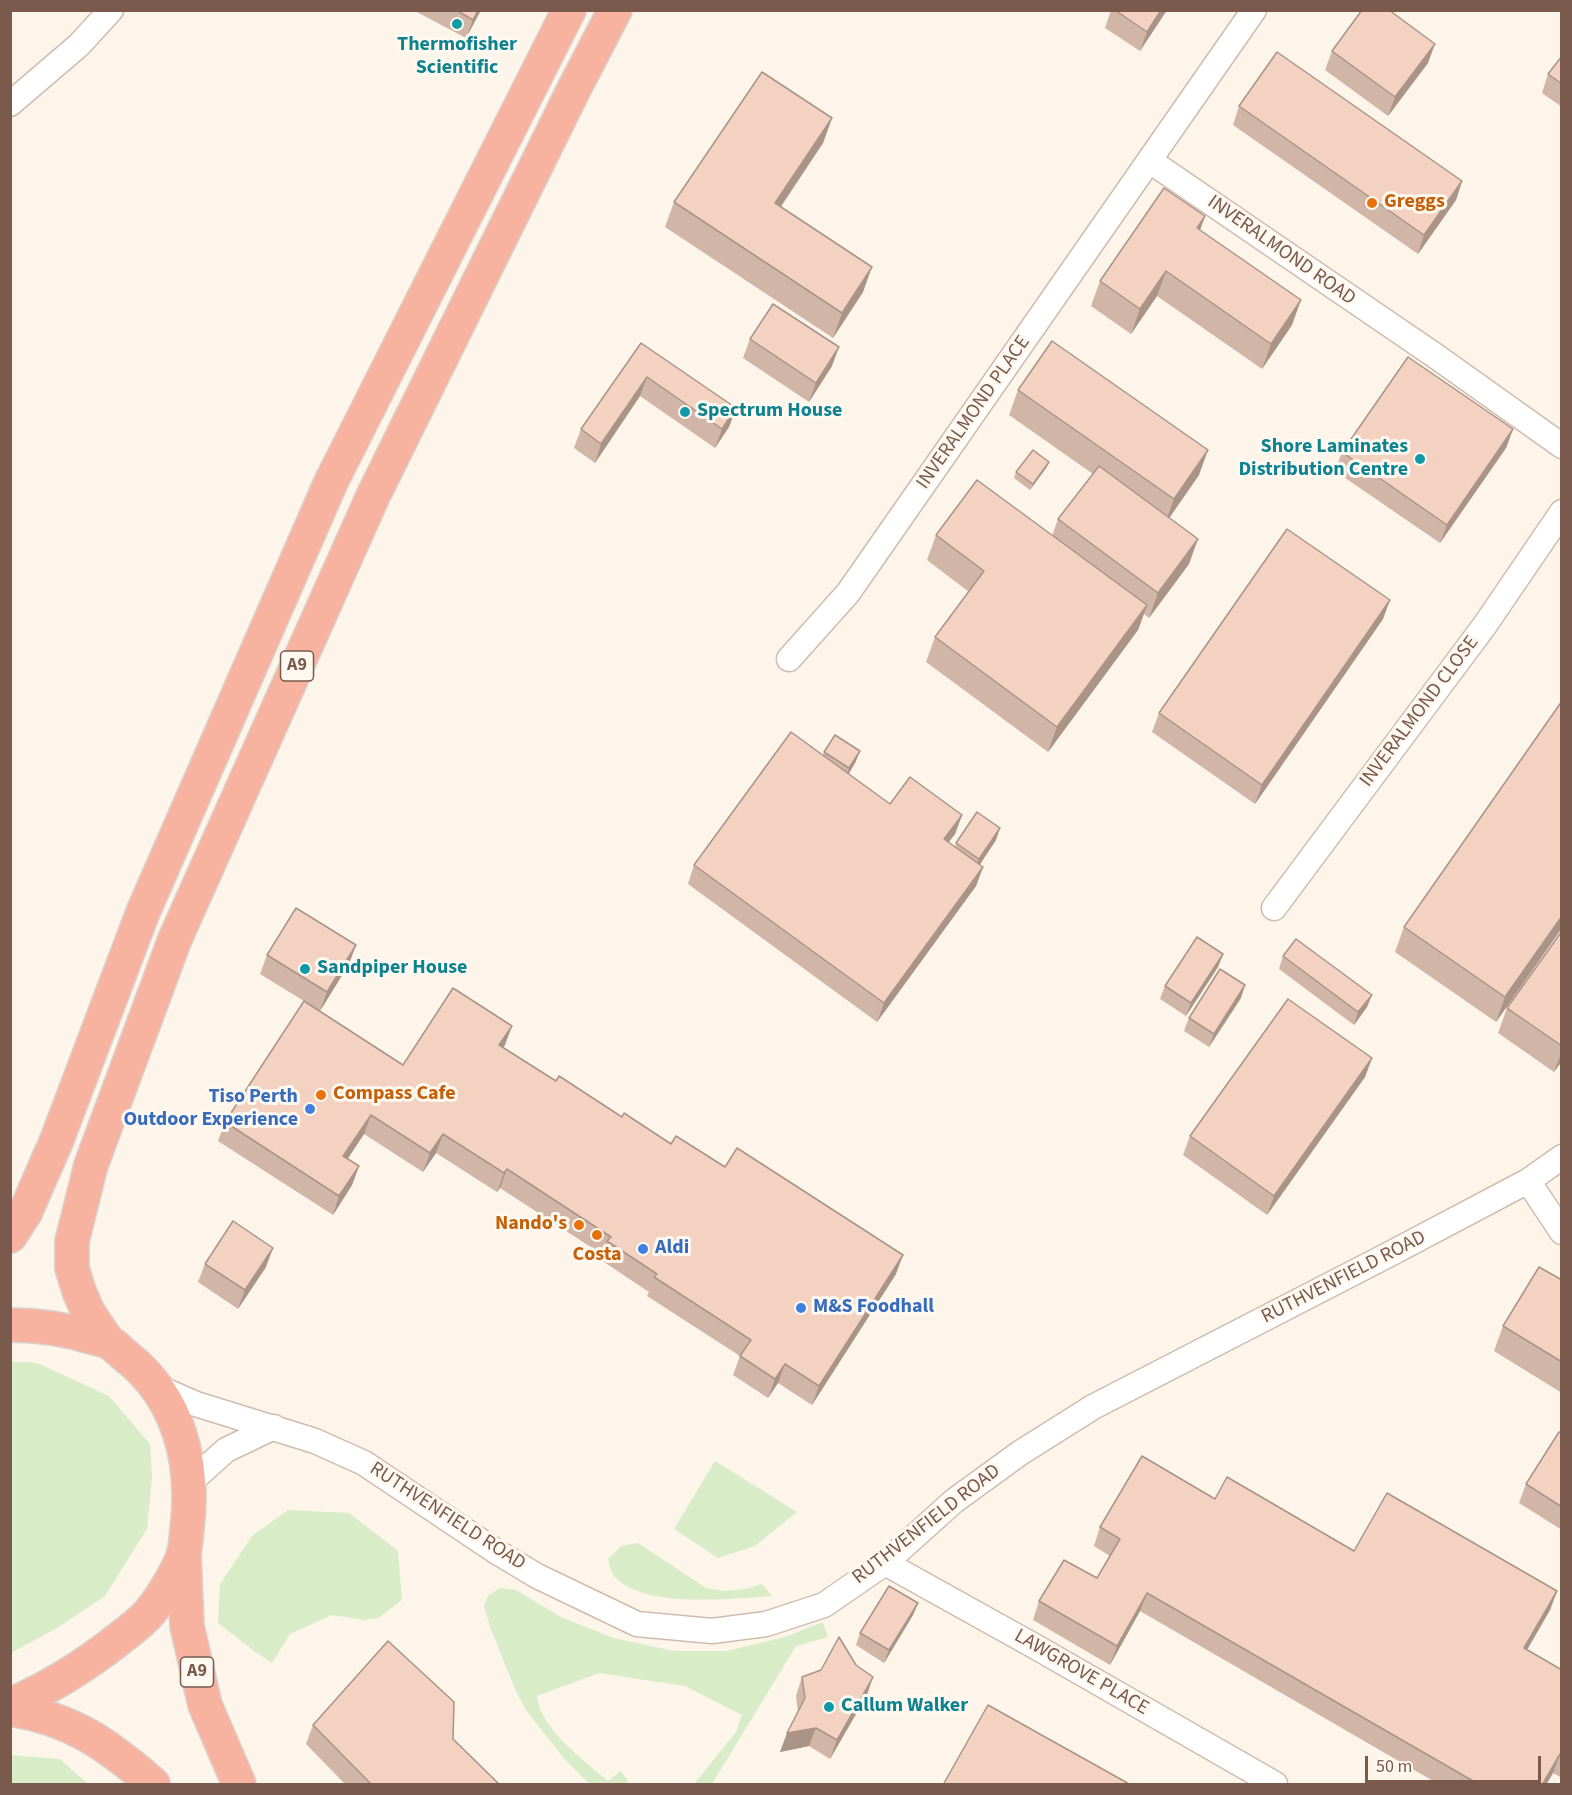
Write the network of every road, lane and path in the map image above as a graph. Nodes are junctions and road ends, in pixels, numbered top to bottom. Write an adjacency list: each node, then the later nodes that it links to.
1 (111, 10): 5 (street)
2 (569, 10): 14 (highway, A9)
3 (615, 10): 16 (highway, A9)
4 (1254, 10): 6 (street)
5 (10, 104)
6 (1150, 161): 7 (street, INVERALMOND ROAD); 9 (street, INVERALMOND PLACE)
7 (1562, 446)
8 (1562, 512): 10 (street, INVERALMOND CLOSE)
9 (789, 659)
10 (1274, 909)
11 (1562, 1157): 12 (street, RUTHVENFIELD ROAD)
12 (1528, 1181): 13 (street); 21 (street, RUTHVENFIELD ROAD)
13 (1562, 1232)
14 (10, 1236)
15 (10, 1325): 16 (highway)
16 (108, 1342): 17 (highway)
17 (157, 1387): 18 (street, RUTHVENFIELD ROAD); 19 (highway)
18 (274, 1427): 19 (street); 21 (street, RUTHVENFIELD ROAD)
19 (188, 1484): 20 (highway)
20 (184, 1553): 22 (highway); 24 (highway, A9)
21 (885, 1563): 25 (street, LAWGROVE PLACE)
22 (10, 1707): 23 (highway)
23 (153, 1785)
24 (239, 1785)
25 (1275, 1785)

